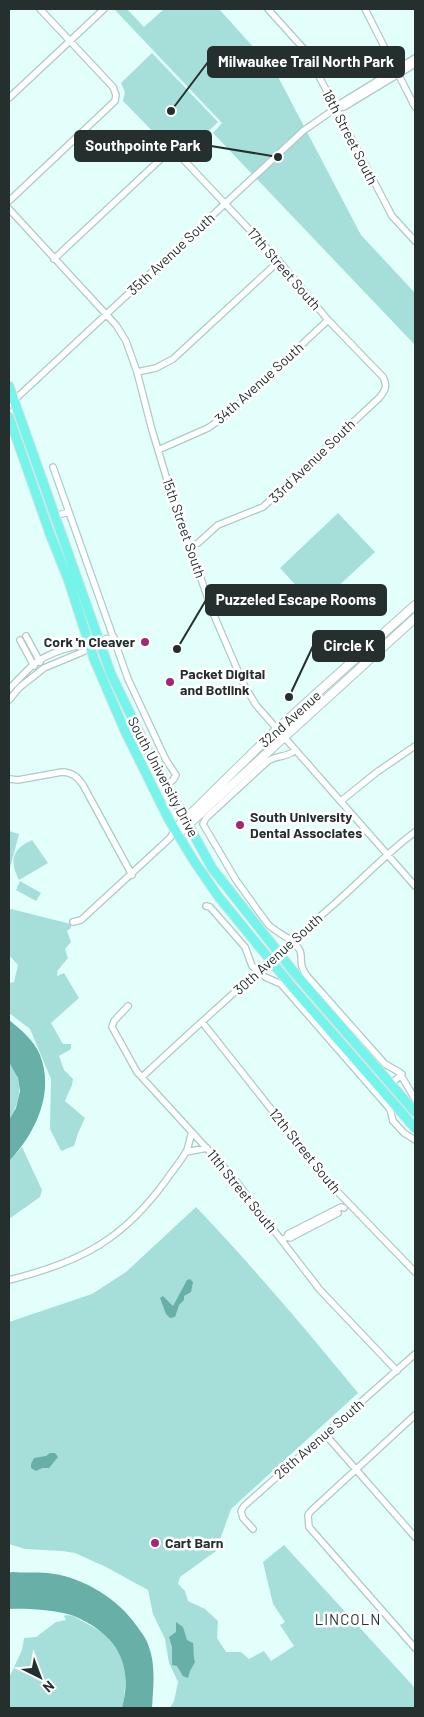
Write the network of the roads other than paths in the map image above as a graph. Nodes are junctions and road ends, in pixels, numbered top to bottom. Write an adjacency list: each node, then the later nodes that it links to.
1 (40, 9): 5 (street)
2 (104, 9): 5 (street)
3 (268, 9): 11 (street, 18th Street South)
4 (365, 9): 8 (street)
5 (69, 40): 9 (street); 12 (street)
6 (415, 58): 8 (street)
7 (415, 64): 8 (street)
8 (397, 72): 10 (street); 11 (street, 35th Avenue South)
9 (9, 98)
10 (415, 107)
11 (336, 108): 13 (street, 35th Avenue South); 15 (street, 18th Street South)
12 (9, 201)
13 (225, 203): 16 (street, 17th Street South); 17 (street, 17th Street South); 18 (street, 35th Avenue South)
14 (9, 209): 16 (street, 15th Street South)
15 (415, 242)
16 (54, 259): 18 (street, 15th Street South)
17 (279, 261): 19 (street, 17th Street South); 20 (street)
18 (105, 314): 20 (street, 15th Street South); 23 (street, 35th Avenue South)
19 (328, 320): 22 (street, 17th Street South); 25 (street, 34th Avenue South)
20 (137, 372): 25 (street, 15th Street South)
21 (9, 386): 23 (main road, South University Drive)
22 (379, 398): 29 (street, 33rd Avenue South)
23 (11, 402): 28 (main road, South University Drive)
24 (9, 417): 35 (main road, South University Drive)
25 (158, 450): 29 (street, 15th Street South)
26 (53, 467): 27 (street)
27 (68, 512): 28 (street); 32 (street)
28 (55, 516): 34 (main road, South University Drive)
29 (190, 547): 41 (street, 15th Street South)
30 (415, 605): 41 (main road, 32nd Avenue)
31 (415, 618): 42 (main road, 32nd Avenue)
32 (114, 637): 34 (street); 46 (street)
33 (23, 638): 36 (street)
34 (99, 641): 35 (street); 46 (main road, South University Drive)
35 (90, 645): 36 (street); 37 (street); 50 (main road, South University Drive)
36 (36, 663): 37 (street); 38 (street); 39 (street)
37 (44, 668): 38 (street)
38 (38, 672): 40 (street)
39 (9, 689)
40 (9, 700)
41 (278, 729): 42 (street, 15th Street South); 48 (main road, 32nd Avenue)
42 (284, 736): 44 (street, 15th Street South); 48 (main road, 32nd Avenue)
43 (415, 746): 47 (street)
44 (296, 750): 47 (street, 15th Street South); 56 (street)
45 (9, 779): 52 (street)
46 (166, 785): 48 (main road, South University Drive)
47 (341, 801): 51 (street, 15th Street South)
48 (186, 822): 50 (main road, 32nd Avenue); 57 (main road, South University Drive)
49 (415, 832): 51 (street, 30th Avenue South)
50 (174, 834): 52 (street, 32nd Avenue); 58 (main road, South University Drive)
51 (388, 854): 53 (street, 15th Street South); 56 (street, 30th Avenue South)
52 (132, 875): 55 (street, 32nd Avenue)
53 (415, 886)
54 (206, 906): 59 (street)
55 (74, 922)
56 (291, 941): 57 (street, 30th Avenue South); 63 (street)
57 (278, 953): 58 (street, 30th Avenue South); 65 (main road, South University Drive)
58 (271, 959): 59 (street, 30th Avenue South); 62 (main road, South University Drive)
59 (258, 971): 61 (street, 30th Avenue South); 69 (street)
60 (128, 1006): 64 (street, 11th Street South)
61 (202, 1022): 64 (street, 30th Avenue South); 75 (street, 12th Street South)
62 (353, 1058): 65 (main road); 68 (main road, South University Drive)
63 (402, 1074): 65 (street); 66 (street)
64 (142, 1077): 71 (street, 11th Street South)
65 (391, 1084): 67 (main road, South University Drive)
66 (415, 1099)
67 (415, 1112)
68 (411, 1120): 69 (street); 70 (main road, South University Drive)
69 (399, 1128): 72 (street)
70 (415, 1128)
71 (192, 1132): 73 (street, 11th Street South); 74 (street)
72 (415, 1140)
73 (207, 1148): 74 (street); 76 (street, 11th Street South)
74 (186, 1152): 78 (street)
75 (350, 1205): 76 (street); 77 (street, 12th Street South)
76 (284, 1238): 80 (street, 11th Street South)
77 (415, 1272)
78 (9, 1280)
79 (415, 1354): 80 (street, 26th Avenue South)
80 (397, 1371): 82 (street, 26th Avenue South)
81 (415, 1416): 83 (street)
82 (325, 1434): 83 (street); 84 (street, 26th Avenue South)
83 (357, 1470): 85 (street); 86 (street)
84 (253, 1529)
85 (415, 1536)
86 (415, 1648)

